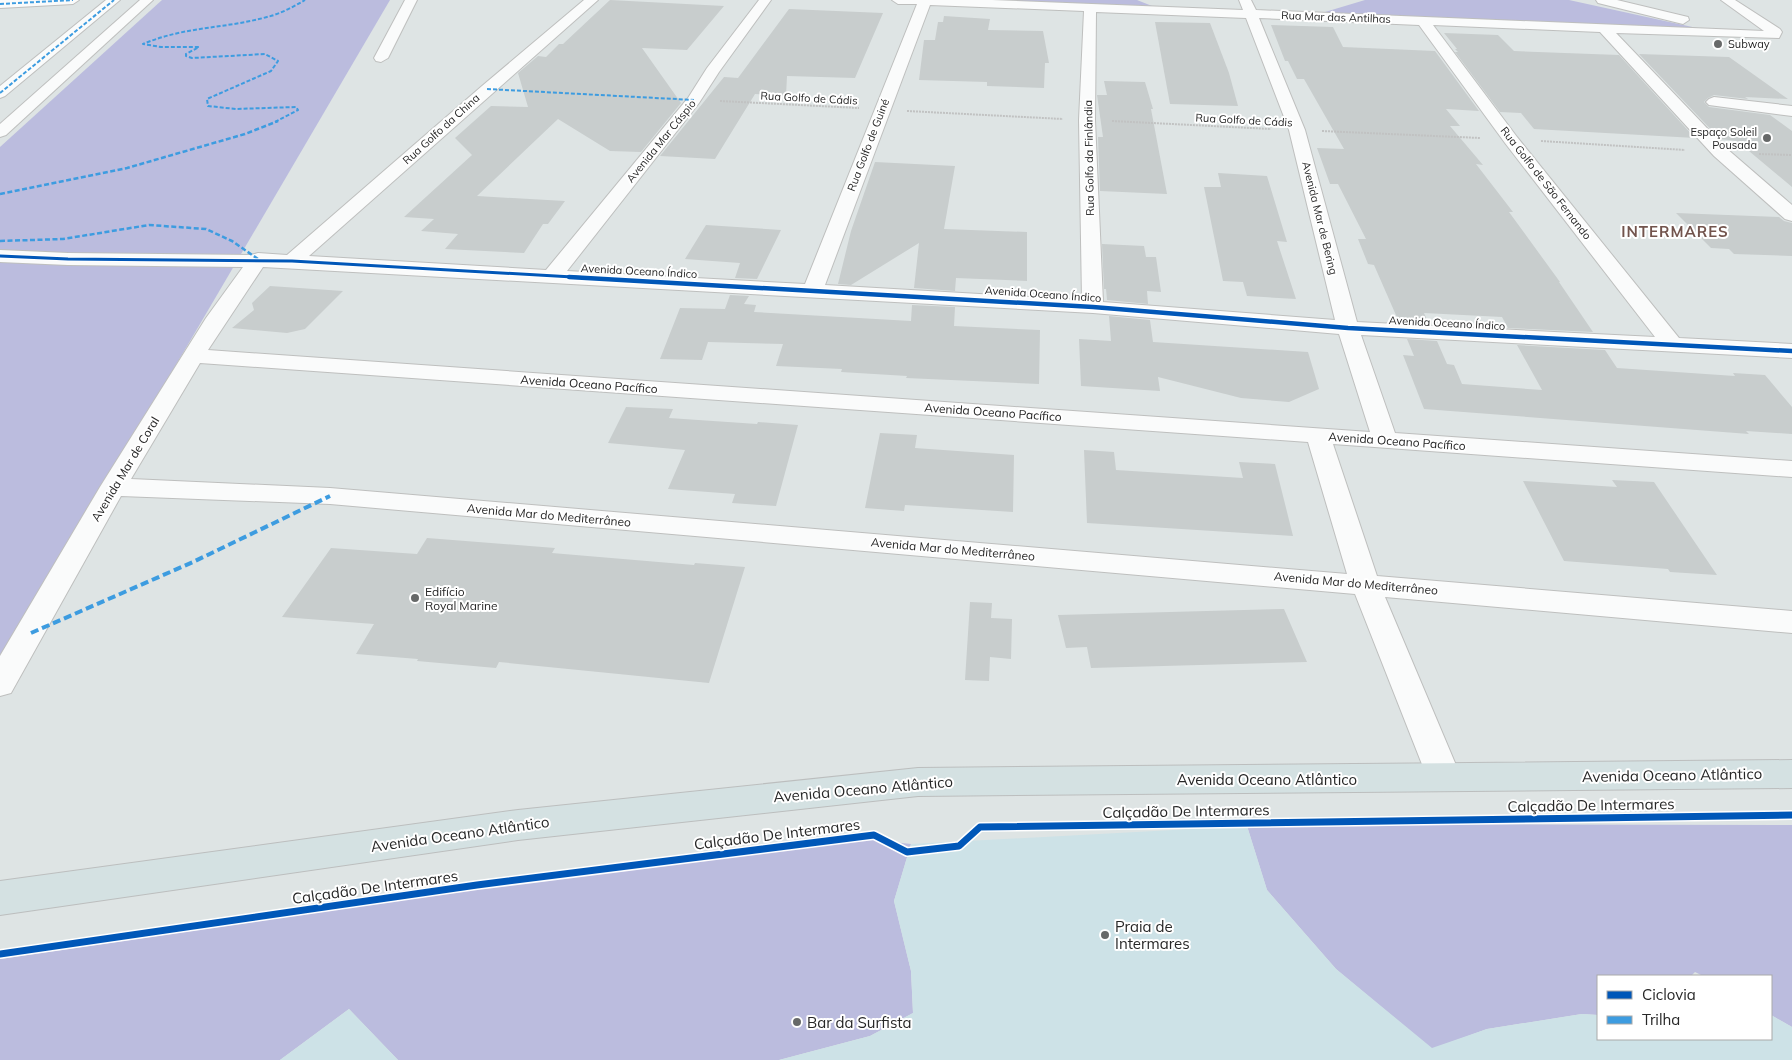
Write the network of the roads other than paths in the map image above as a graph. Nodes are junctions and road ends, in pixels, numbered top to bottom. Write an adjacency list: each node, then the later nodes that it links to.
1 (73, 0): 14 (street)
2 (114, 0): 24 (street)
3 (147, 0): 27 (street)
4 (411, 0): 23 (street)
5 (592, 0): 31 (street, Rua Golfo da China)
6 (765, 0): 32 (street, Avenida Mar Cáspio)
7 (898, 0): 12 (street, Rua Mar das Antilhas)
8 (1163, 0): 17 (street)
9 (1602, 0): 22 (street)
10 (1727, 0): 21 (street)
11 (1750, 0): 21 (street)
12 (925, 1): 16 (street, Rua Mar das Antilhas); 33 (street, Rua Golfo de Guiné)
13 (1331, 3): 18 (street)
14 (0, 4)
15 (1247, 7): 17 (street, Rua Mar das Antilhas); 18 (street, Rua Mar das Antilhas); 35 (street, Avenida Mar de Bering)
16 (1090, 8): 17 (street, Rua Mar das Antilhas); 34 (street, Rua Golfo da Finlândia)
17 (1201, 12)
18 (1291, 16): 19 (street, Rua Mar das Antilhas)
19 (1423, 21): 20 (street, Rua Mar das Antilhas); 36 (street, Rua Golfo de São Fernando)
20 (1604, 28): 22 (street, Rua Mar das Antilhas); 28 (street)
21 (1781, 32): 22 (street)
22 (1741, 35)
23 (381, 58)
24 (0, 93)
25 (1714, 102): 26 (street)
26 (1792, 111)
27 (0, 132)
28 (1792, 215)
29 (0, 256): 30 (street, Avenida Oceano Índico)
30 (258, 260): 31 (street, Avenida Oceano Índico); 38 (street, Avenida Mar de Coral)
31 (292, 261): 32 (street, Avenida Oceano Índico)
32 (552, 277): 33 (street, Avenida Oceano Índico)
33 (813, 290): 34 (street, Avenida Oceano Índico)
34 (1093, 307): 35 (street, Avenida Oceano Índico)
35 (1348, 328): 36 (street, Avenida Oceano Índico); 40 (street, Avenida Mar de Bering)
36 (1672, 344): 37 (street, Avenida Oceano Índico)
37 (1792, 351)
38 (193, 356): 39 (street, Avenida Oceano Pacífico); 42 (street, Avenida Mar de Coral)
39 (1318, 435): 40 (street, Avenida Oceano Pacífico); 43 (street)
40 (1384, 440): 41 (street, Avenida Oceano Pacífico)
41 (1792, 470)
42 (113, 487): 43 (street, Avenida Mar do Mediterrâneo); 45 (street, Avenida Mar de Coral)
43 (1365, 584): 44 (street, Avenida Mar do Mediterrâneo); 47 (street)
44 (1792, 622)
45 (0, 684)
46 (1792, 774): 47 (main road, Avenida Oceano Atlântico)
47 (1444, 777): 48 (main road, Avenida Oceano Atlântico)
48 (0, 898)

